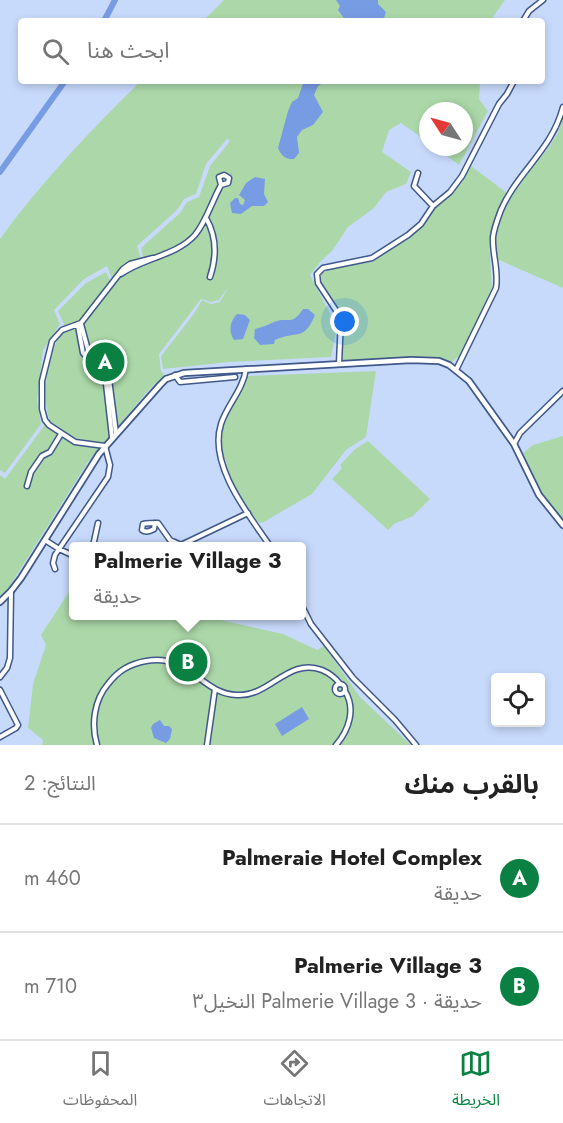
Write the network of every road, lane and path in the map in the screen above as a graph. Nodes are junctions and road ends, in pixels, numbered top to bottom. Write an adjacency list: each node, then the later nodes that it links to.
1 (543, 0): 2 (street)
2 (525, 18)
3 (512, 84): 7 (street)
4 (563, 107): 15 (street)
5 (418, 173): 7 (street)
6 (221, 185): 8 (street)
7 (433, 206): 13 (street)
8 (206, 217): 9 (street); 10 (street)
9 (211, 226): 10 (street); 11 (street)
10 (201, 227): 12 (street)
11 (210, 277)
12 (80, 325): 20 (street); 21 (street)
13 (339, 364): 14 (street); 15 (street)
14 (246, 369): 16 (street); 26 (street)
15 (456, 370): 22 (street)
16 (175, 375): 17 (street); 21 (street)
17 (235, 376)
18 (563, 391): 19 (street)
19 (520, 433): 22 (street); 23 (street)
20 (61, 434): 24 (street); 25 (street)
21 (114, 435): 24 (street)
22 (509, 437): 23 (street)
23 (514, 444): 29 (street)
24 (105, 446): 30 (street); 35 (street)
25 (27, 486)
26 (248, 513): 33 (street); 34 (street)
27 (98, 523): 31 (street)
28 (155, 523): 32 (street)
29 (563, 525)
30 (45, 540): 35 (street); 38 (street)
31 (94, 542)
32 (175, 542)
33 (188, 542)
34 (267, 542)
35 (59, 549): 36 (street); 37 (street)
36 (69, 554)
37 (55, 569)
38 (12, 591): 39 (street); 41 (street)
39 (0, 602)
40 (306, 614): 42 (street)
41 (0, 677)
42 (353, 678): 43 (street); 51 (street)
43 (342, 684): 44 (street); 46 (street); 46 (street)
44 (215, 689): 48 (street); 49 (street)
45 (0, 690): 47 (street)
46 (345, 691): 50 (street)
47 (0, 738)
48 (97, 745)
49 (207, 745)
50 (336, 745)
51 (416, 745)

